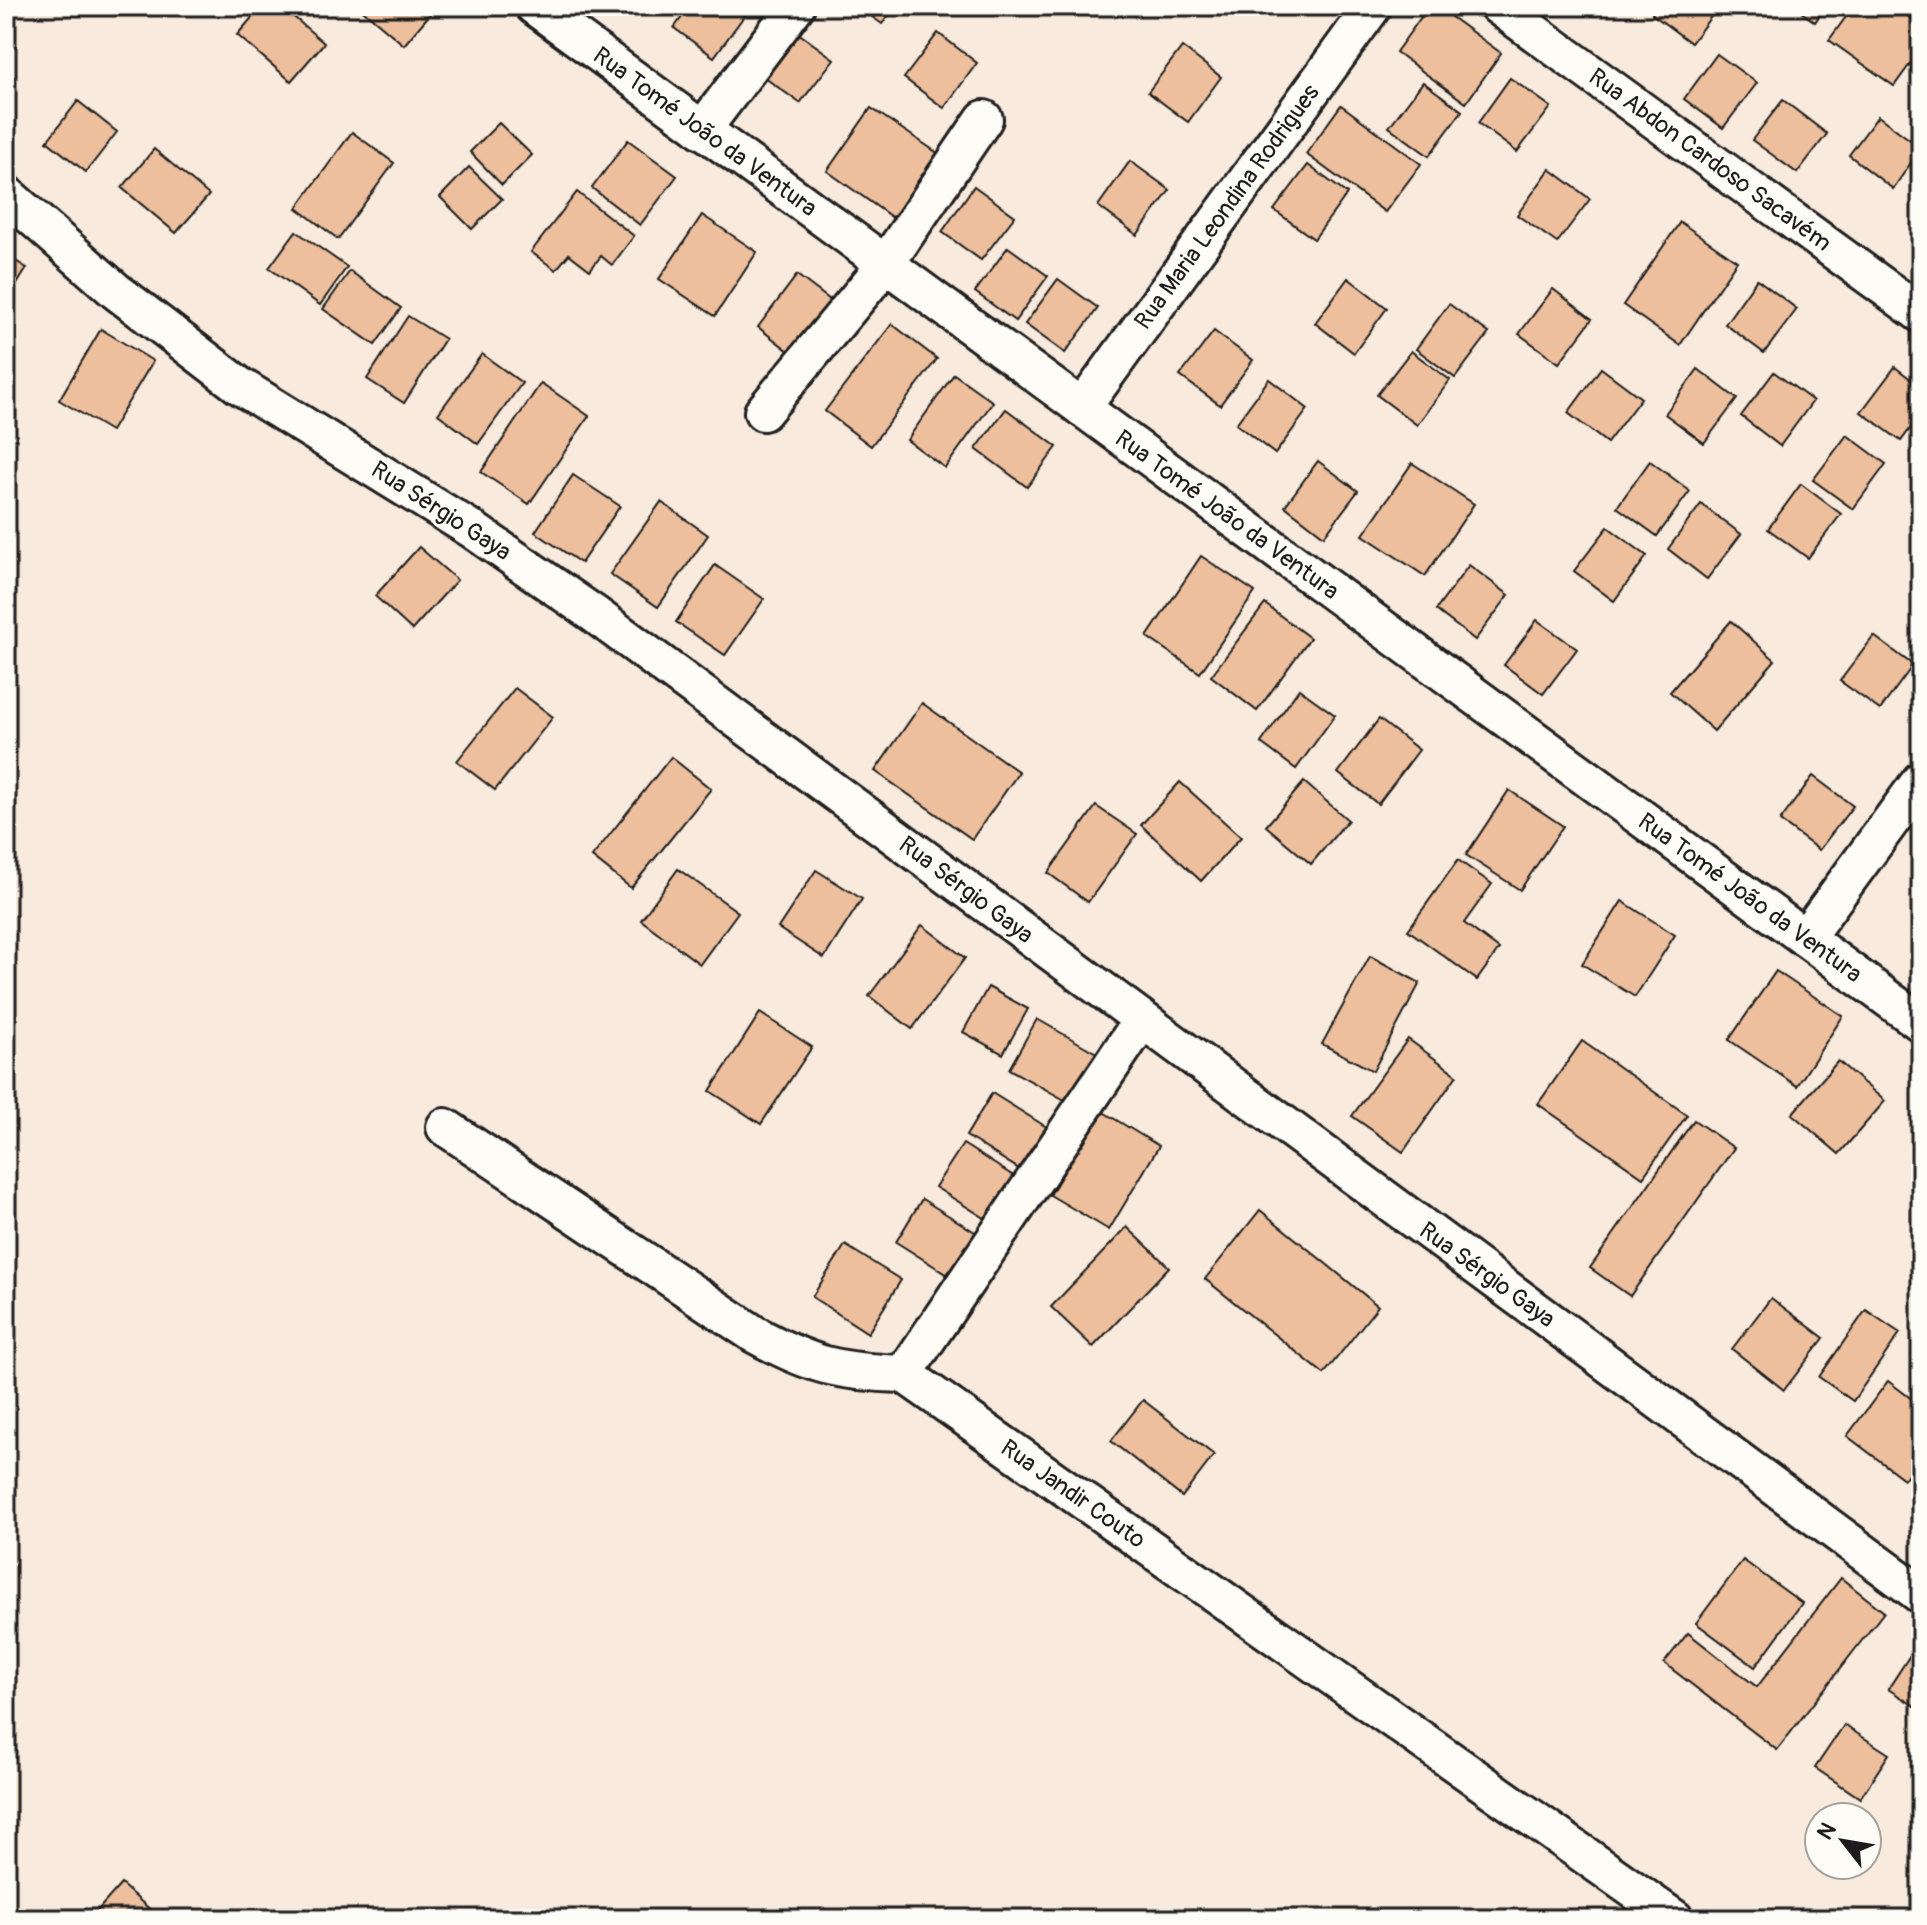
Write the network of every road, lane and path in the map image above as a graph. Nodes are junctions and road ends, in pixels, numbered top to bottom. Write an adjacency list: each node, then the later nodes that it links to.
1 (534, 6): 6 (street, Rua Tomé João da Ventura)
2 (796, 6): 6 (street)
3 (1373, 6): 10 (street, Rua Maria Leondina Rodrigues)
4 (1498, 6): 9 (street, Rua Abdon Cardoso Sacavém)
5 (984, 119): 8 (street)
6 (702, 130): 8 (street, Rua Tomé João da Ventura)
7 (6, 194): 14 (street, Rua Sérgio Gaya)
8 (885, 265): 10 (street, Rua Tomé João da Ventura); 11 (street)
9 (1921, 314)
10 (1082, 408): 13 (street, Rua Tomé João da Ventura)
11 (763, 412)
12 (1921, 780): 13 (street)
13 (1805, 938): 15 (street, Rua Tomé João da Ventura)
14 (1142, 1020): 17 (street); 18 (street, Rua Sérgio Gaya)
15 (1921, 1023)
16 (445, 1127): 17 (street)
17 (904, 1374): 19 (street, Rua Jandir Couto)
18 (1921, 1595)
19 (1675, 1919)

